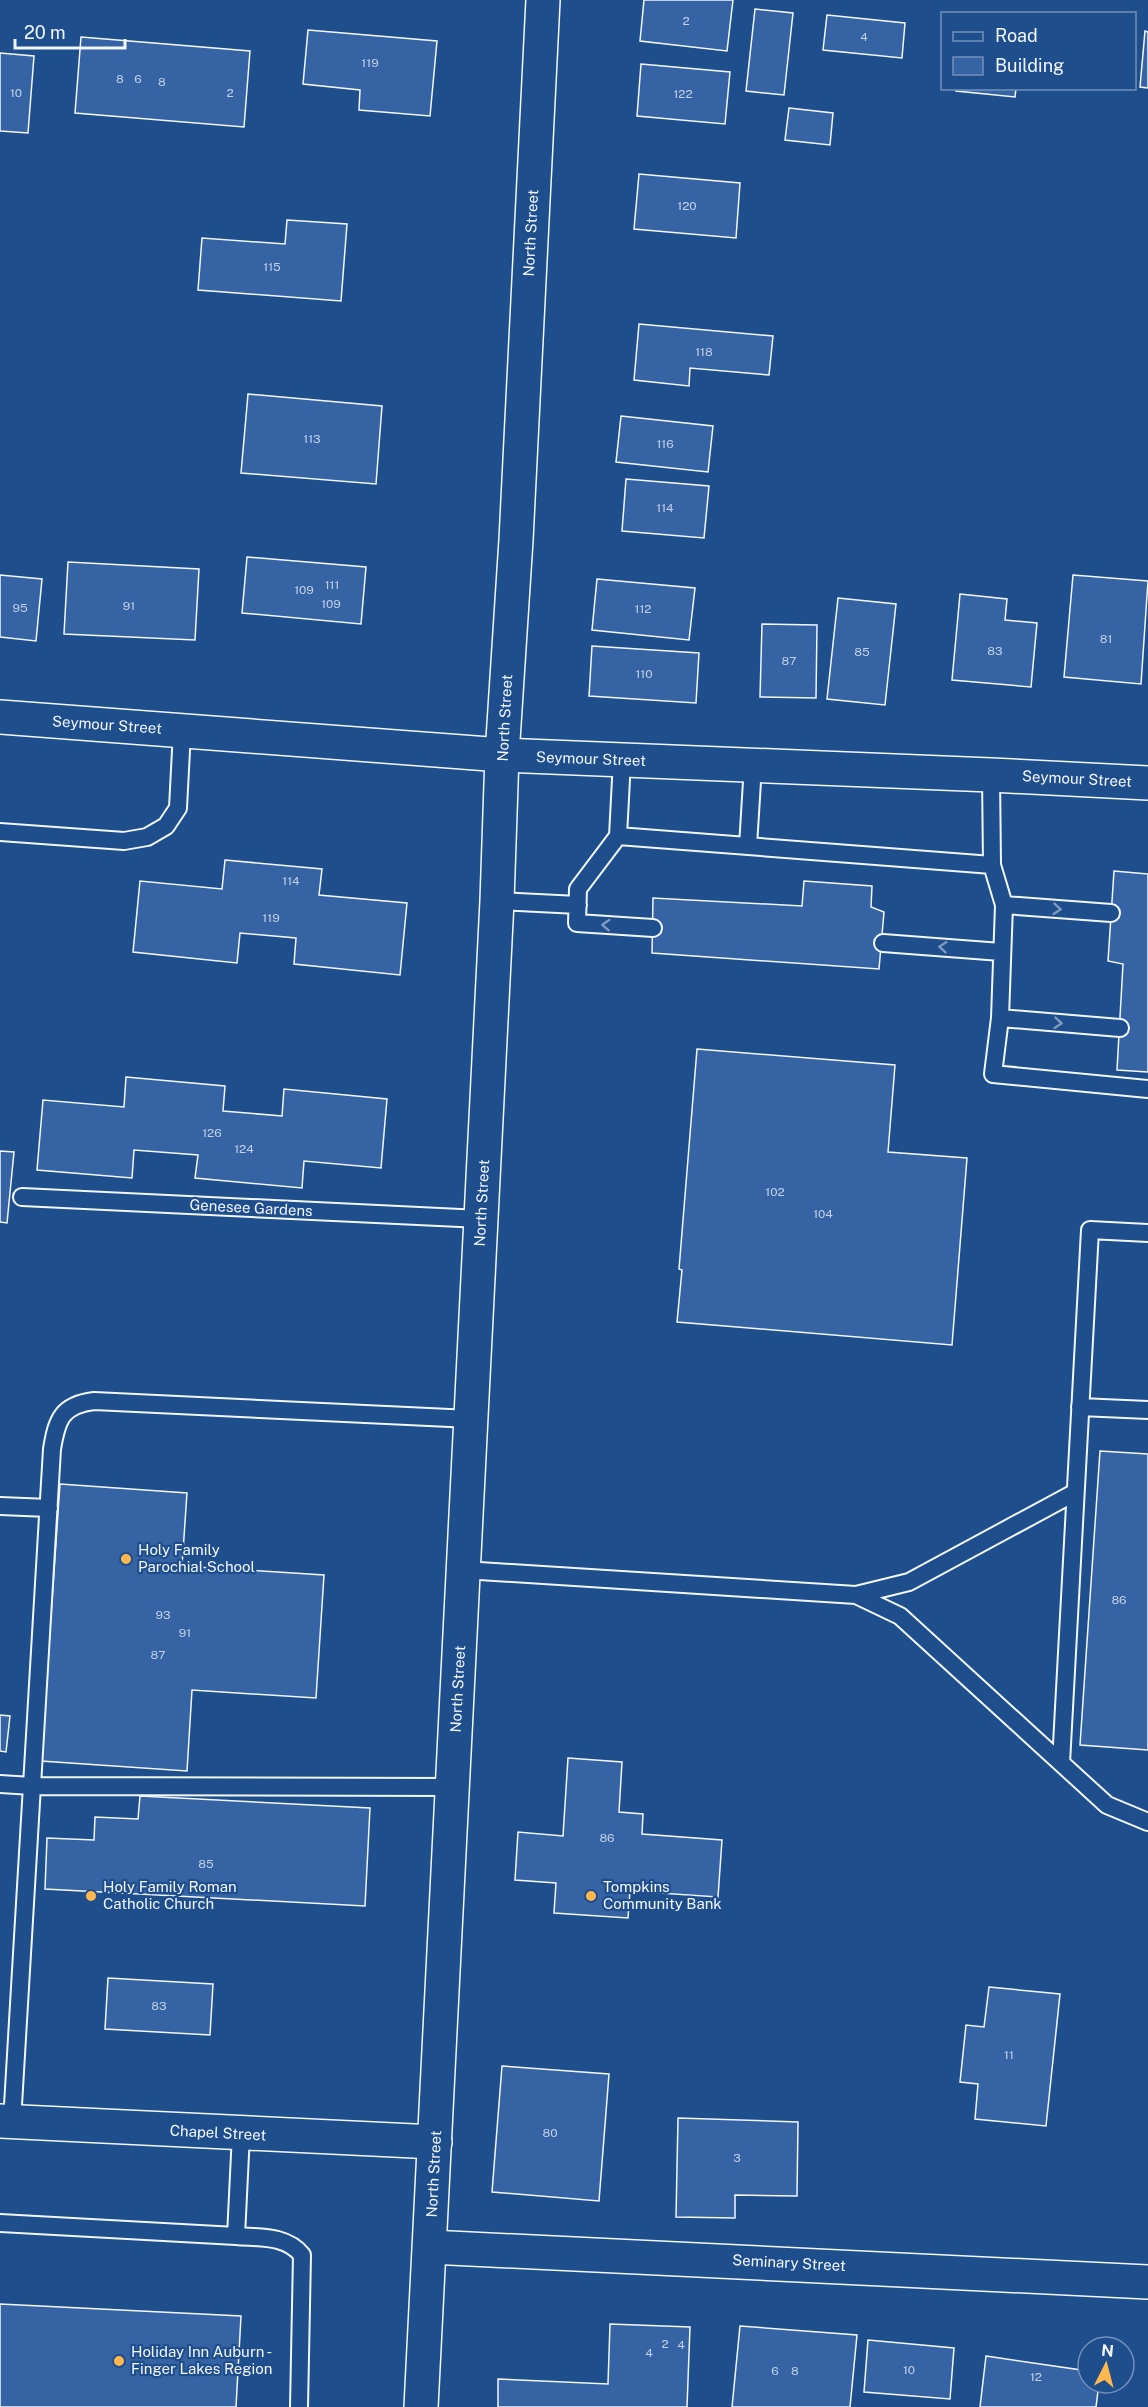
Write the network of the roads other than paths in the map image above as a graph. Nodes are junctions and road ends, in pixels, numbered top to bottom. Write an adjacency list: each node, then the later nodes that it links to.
1 (543, 0): 4 (main road, North Street)
2 (0, 717): 3 (main road, Seymour Street)
3 (182, 730): 4 (main road, Seymour Street); 9 (lane)
4 (502, 755): 5 (main road, Seymour Street); 13 (main road, North Street)
5 (622, 760): 6 (main road, Seymour Street); 10 (lane)
6 (753, 765): 7 (main road, Seymour Street); 11 (lane)
7 (991, 775): 8 (main road, Seymour Street); 12 (lane)
8 (1148, 783)
9 (0, 832)
10 (618, 837): 11 (lane); 14 (lane)
11 (748, 846): 12 (lane)
12 (992, 865): 15 (lane)
13 (497, 901): 14 (lane); 24 (main road, North Street)
14 (578, 905): 17 (lane, one-way to 14)
15 (1004, 905): 16 (lane, one-way to 16); 19 (lane)
16 (1111, 914)
17 (653, 928)
18 (883, 943): 19 (lane, one-way to 18)
19 (1001, 952): 20 (lane)
20 (1000, 1018): 21 (lane, one-way to 21); 22 (lane)
21 (1120, 1028)
22 (1148, 1089)
23 (22, 1197): 24 (lane, Genesee Gardens)
24 (481, 1219): 28 (main road, North Street)
25 (1148, 1233): 26 (lane)
26 (1080, 1407): 27 (lane); 29 (lane)
27 (1148, 1410)
28 (471, 1419): 31 (lane); 32 (main road, North Street)
29 (1074, 1493): 33 (lane); 34 (lane)
30 (0, 1506): 31 (lane)
31 (49, 1508): 36 (lane)
32 (464, 1570): 33 (lane); 37 (main road, North Street)
33 (856, 1595): 34 (lane)
34 (1061, 1763): 38 (lane)
35 (0, 1784): 36 (lane)
36 (32, 1786): 37 (lane); 39 (lane)
37 (453, 1787): 42 (main road, North Street)
38 (1148, 1822)
39 (8, 2057): 40 (lane)
40 (6, 2121): 41 (main road, Chapel Street)
41 (241, 2134): 42 (main road, Chapel Street); 44 (lane)
42 (435, 2142): 45 (main road, North Street)
43 (0, 2223): 44 (lane)
44 (236, 2236): 47 (lane)
45 (430, 2247): 46 (main road, Seminary Street); 48 (main road, North Street)
46 (1148, 2282)
47 (299, 2407)
48 (421, 2407)

